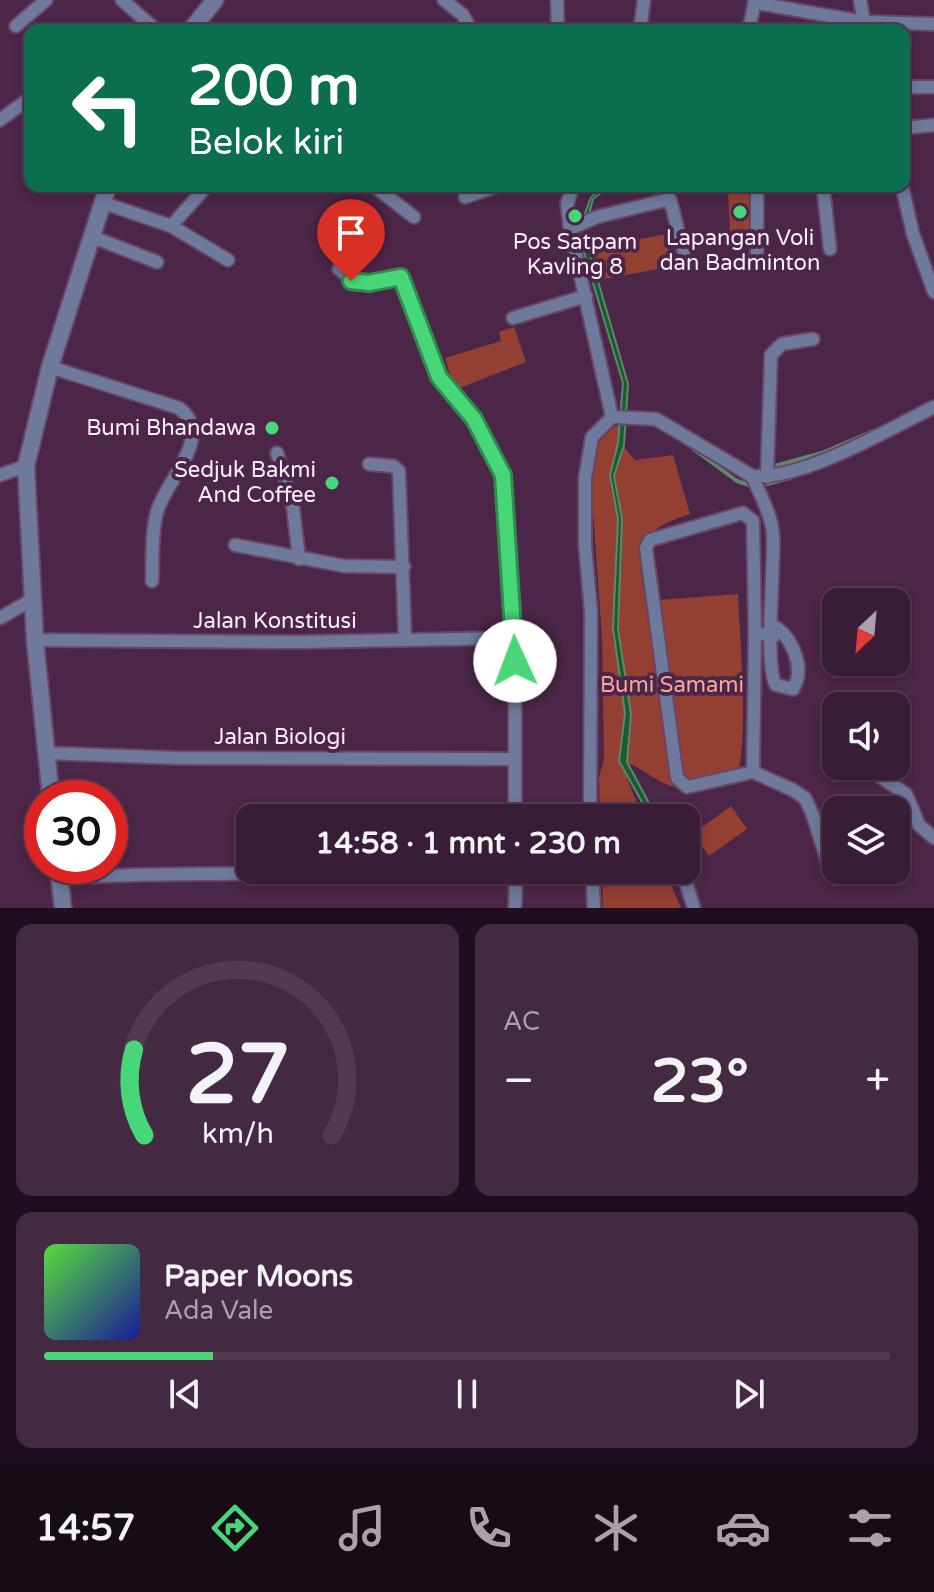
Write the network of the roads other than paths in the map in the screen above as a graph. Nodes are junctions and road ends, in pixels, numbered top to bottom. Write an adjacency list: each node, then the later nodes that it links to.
1 (46, 0): 19 (street)
2 (122, 0): 9 (street)
3 (215, 0): 10 (street)
4 (444, 0): 11 (street)
5 (557, 0): 12 (street)
6 (644, 0): 13 (street)
7 (860, 0): 16 (street)
8 (759, 2): 14 (street); 15 (street)
9 (149, 24)
10 (202, 24)
11 (468, 24)
12 (558, 24)
13 (641, 24)
14 (751, 24)
15 (861, 24)
16 (866, 24)
17 (910, 24): 18 (street)
18 (934, 24)
19 (16, 26)
20 (910, 87): 21 (street)
21 (934, 87)
22 (24, 102): 23 (street)
23 (0, 120)
24 (934, 125): 25 (street)
25 (910, 127)
26 (105, 192): 35 (street)
27 (202, 192): 37 (street)
28 (382, 192): 36 (street)
29 (480, 192): 34 (street)
30 (571, 192): 38 (street)
31 (757, 192): 43 (street)
32 (824, 192): 40 (street)
33 (903, 192): 46 (street)
34 (465, 197)
35 (101, 202): 37 (street); 39 (street)
36 (414, 217)
37 (171, 226): 42 (street)
38 (575, 226): 41 (street); 47 (street)
39 (90, 236): 44 (street); 50 (street)
40 (830, 249)
41 (684, 253)
42 (228, 260)
43 (757, 260)
44 (157, 262)
45 (339, 269): 66 (street)
46 (934, 292)
47 (586, 296): 48 (street); 52 (street)
48 (513, 318)
49 (813, 339): 58 (street)
50 (50, 367): 55 (street); 62 (street)
51 (934, 407): 58 (street)
52 (615, 417): 57 (street); 75 (street)
53 (277, 453): 60 (street)
54 (369, 464): 61 (street)
55 (26, 466): 56 (street); 63 (street)
56 (0, 475)
57 (752, 476): 58 (street); 65 (street)
58 (767, 477)
59 (235, 545): 60 (street)
60 (299, 559): 61 (street)
61 (404, 567): 67 (street)
62 (152, 581)
63 (33, 599): 64 (street); 68 (street)
64 (0, 618)
65 (755, 632): 71 (street); 71 (street)
66 (515, 638): 67 (street, Jalan Konstitusi); 70 (street)
67 (405, 639): 68 (street, Jalan Konstitusi)
68 (35, 640): 69 (street)
69 (47, 753): 70 (street, Jalan Biologi); 72 (street)
70 (514, 759): 74 (street)
71 (753, 772): 77 (street)
72 (49, 780)
73 (885, 780): 76 (street)
74 (515, 804)
75 (590, 804)
76 (934, 838)
77 (822, 846)
78 (128, 872): 79 (street)
79 (236, 872)
80 (60, 884): 84 (street)
81 (516, 884): 85 (street)
82 (593, 884): 86 (street)
83 (686, 884): 87 (street)
84 (63, 908)
85 (515, 908)
86 (594, 908)
87 (694, 908)

